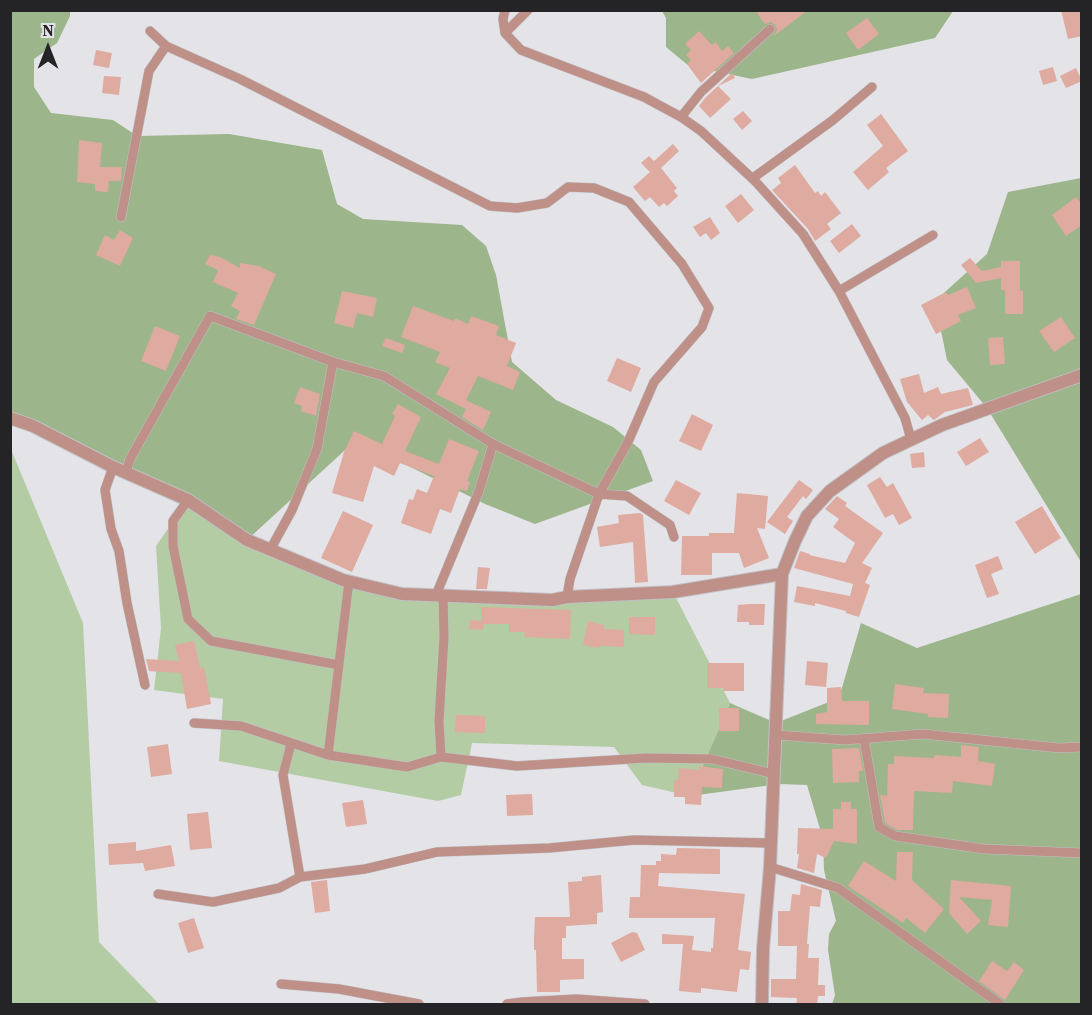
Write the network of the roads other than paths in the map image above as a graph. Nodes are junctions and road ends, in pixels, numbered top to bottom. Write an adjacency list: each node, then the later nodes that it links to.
1 (505, 10): 5 (street)
2 (528, 10): 5 (street)
3 (770, 29): 8 (street)
4 (150, 31): 6 (street)
5 (505, 33): 8 (street)
6 (166, 46): 10 (street); 20 (street)
7 (872, 87): 9 (street)
8 (681, 117): 9 (street)
9 (753, 178): 12 (street)
10 (121, 218)
11 (933, 235): 12 (street)
12 (839, 291): 16 (street)
13 (333, 362): 17 (street); 19 (street); 23 (street)
14 (1082, 375): 16 (street)
15 (10, 418): 18 (street)
16 (911, 439): 24 (street)
17 (492, 444): 20 (street); 26 (street)
18 (113, 466): 19 (street); 29 (street)
19 (126, 472): 21 (street)
20 (599, 494): 22 (street); 27 (street)
21 (188, 500): 23 (street); 28 (street)
22 (674, 537)
23 (270, 550): 25 (street)
24 (782, 574): 27 (street); 31 (street)
25 (349, 581): 26 (street); 28 (street)
26 (439, 595): 27 (street); 36 (street)
27 (567, 597)
28 (339, 665): 35 (street)
29 (145, 684)
30 (194, 723): 33 (street)
31 (776, 735): 32 (street); 37 (street)
32 (864, 739): 34 (street); 39 (street)
33 (291, 744): 35 (street); 41 (street)
34 (1082, 747)
35 (328, 755): 36 (street)
36 (441, 757): 37 (street)
37 (774, 774): 38 (street)
38 (770, 843): 40 (street); 41 (street)
39 (1082, 854)
40 (770, 867): 47 (street); 48 (street)
41 (300, 877): 42 (street)
42 (158, 894)
43 (281, 984): 44 (street)
44 (419, 1005)
45 (507, 1005): 46 (street)
46 (645, 1005)
47 (762, 1005)
48 (1000, 1005)

